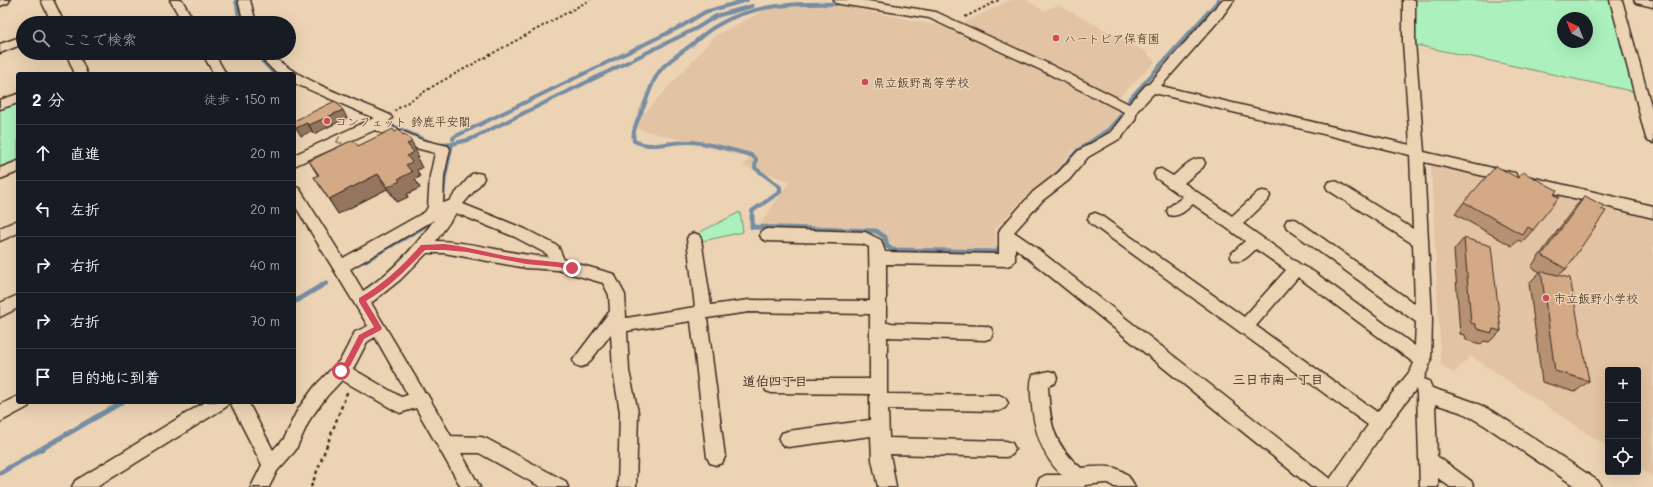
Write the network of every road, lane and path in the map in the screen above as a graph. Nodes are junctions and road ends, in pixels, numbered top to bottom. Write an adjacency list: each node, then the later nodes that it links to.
1 (4, 0): 12 (street)
2 (47, 0): 14 (street)
3 (176, 0): 15 (street)
4 (244, 0): 16 (street)
5 (590, 0): 31 (path)
6 (840, 0): 17 (street)
7 (999, 0): 17 (path)
8 (1228, 0): 27 (street)
9 (1409, 0): 33 (street)
10 (1616, 0): 32 (street)
11 (1640, 0): 13 (street)
12 (0, 2)
13 (1653, 3)
14 (55, 16)
15 (186, 16)
16 (248, 16)
17 (952, 24): 30 (street)
18 (16, 43): 19 (street)
19 (0, 49)
20 (74, 60): 23 (street)
21 (212, 60): 24 (street)
22 (270, 60): 25 (street)
23 (79, 72)
24 (219, 72)
25 (286, 72)
26 (296, 78): 31 (street)
27 (1154, 89): 30 (street); 33 (street)
28 (16, 99): 29 (street)
29 (0, 105)
30 (1131, 110): 55 (street)
31 (380, 121): 34 (street, one-way to 34); 46 (street)
32 (1653, 138)
33 (1417, 154): 48 (street); 58 (street)
34 (296, 160)
35 (1198, 163): 40 (street)
36 (16, 167): 37 (street)
37 (0, 174)
38 (1161, 174): 40 (street)
39 (477, 178): 45 (street)
40 (1174, 183): 44 (street)
41 (1333, 186): 58 (street)
42 (296, 195): 63 (street)
43 (1263, 196): 50 (street)
44 (1193, 197): 47 (street); 50 (street)
45 (452, 206): 46 (street); 59 (street); 62 (street)
46 (435, 208): 63 (street)
47 (1174, 211)
48 (1653, 212)
49 (1095, 219): 72 (street)
50 (1233, 224): 57 (street)
51 (1292, 224): 71 (street)
52 (16, 227): 53 (street)
53 (0, 235)
54 (767, 235): 61 (street)
55 (1007, 235): 61 (street); 108 (street)
56 (694, 239): 69 (street)
57 (1256, 240): 60 (street); 64 (street)
58 (1420, 241): 71 (street)
59 (424, 247): 62 (street); 65 (street)
60 (1238, 256)
61 (878, 258): 67 (street)
62 (558, 264): 70 (street)
63 (341, 267): 65 (street)
64 (1296, 269): 72 (street); 77 (street)
65 (362, 300): 73 (street)
66 (16, 302): 68 (street)
67 (878, 308): 69 (street); 74 (street)
68 (0, 310)
69 (701, 312): 70 (street); 95 (street)
70 (619, 320): 76 (street); 105 (street)
71 (1424, 320): 77 (street)
72 (1246, 326): 89 (street)
73 (378, 328): 78 (street); 83 (street)
74 (878, 330): 75 (street); 81 (street)
75 (985, 333)
76 (581, 360)
77 (1420, 368): 82 (street); 89 (street)
78 (347, 374): 83 (street); 97 (street); 102 (path)
79 (1049, 378): 98 (street)
80 (772, 386): 81 (street)
81 (880, 394): 84 (street); 90 (street)
82 (1426, 394): 96 (street); 112 (street)
83 (421, 400): 92 (street)
84 (999, 403)
85 (18, 404): 88 (street)
86 (217, 404): 100 (street)
87 (240, 404): 97 (street)
88 (0, 414)
89 (1379, 423): 109 (street)
90 (879, 427): 91 (street); 93 (street)
91 (788, 439)
92 (445, 444): 103 (street); 104 (street)
93 (881, 446): 94 (street); 106 (street)
94 (1006, 448)
95 (716, 457)
96 (1429, 461): 110 (street); 111 (street)
97 (271, 465): 101 (street)
98 (1078, 477): 99 (street); 107 (street)
99 (1046, 484)
100 (81, 487)
101 (260, 487)
102 (311, 487)
103 (471, 487)
104 (559, 487)
105 (627, 487)
106 (887, 487)
107 (1126, 487)
108 (1325, 487)
109 (1335, 487)
110 (1429, 487)
111 (1464, 487)
112 (1592, 487)

